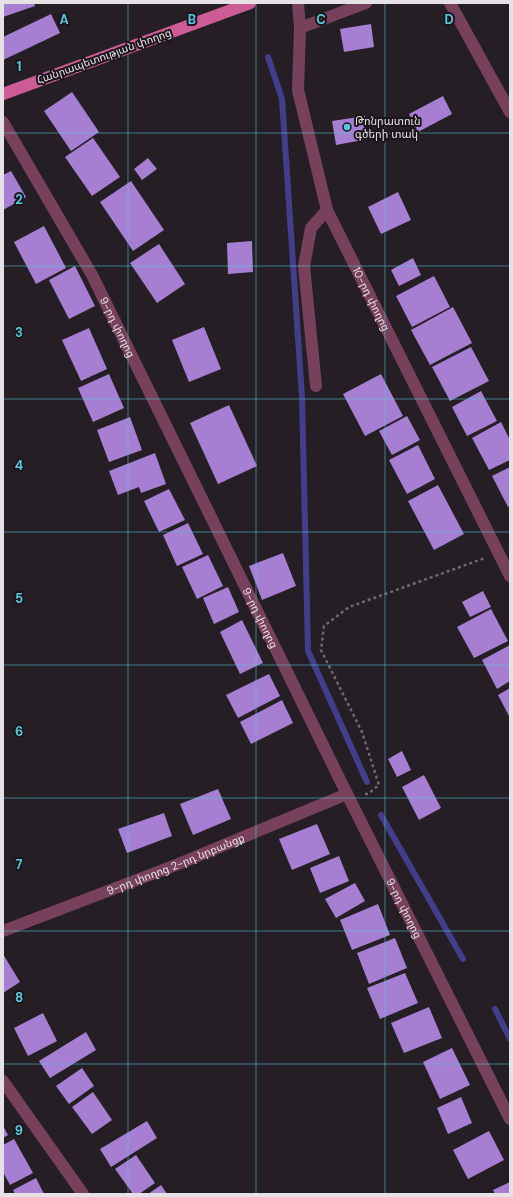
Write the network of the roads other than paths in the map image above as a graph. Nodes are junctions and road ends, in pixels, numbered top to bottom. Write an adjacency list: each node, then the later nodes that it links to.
1 (250, 3): 6 (main road, Հանրապետության փողոց)
2 (298, 3): 5 (street, 10-րդ փողոց)
3 (366, 3): 5 (street)
4 (450, 3): 7 (street)
5 (300, 28): 9 (street, 10-րդ փողոց)
6 (3, 94)
7 (510, 112)
8 (3, 122): 12 (street, 9-րդ փողոց)
9 (327, 210): 10 (street); 11 (street, 10-րդ փողոց)
10 (316, 386)
11 (510, 576)
12 (347, 794): 13 (street, 9-րդ փողոց 2-րդ նրբանցք); 15 (street, 9-րդ փողոց)
13 (3, 931)
14 (3, 1081): 16 (street)
15 (510, 1119)
16 (83, 1194)

